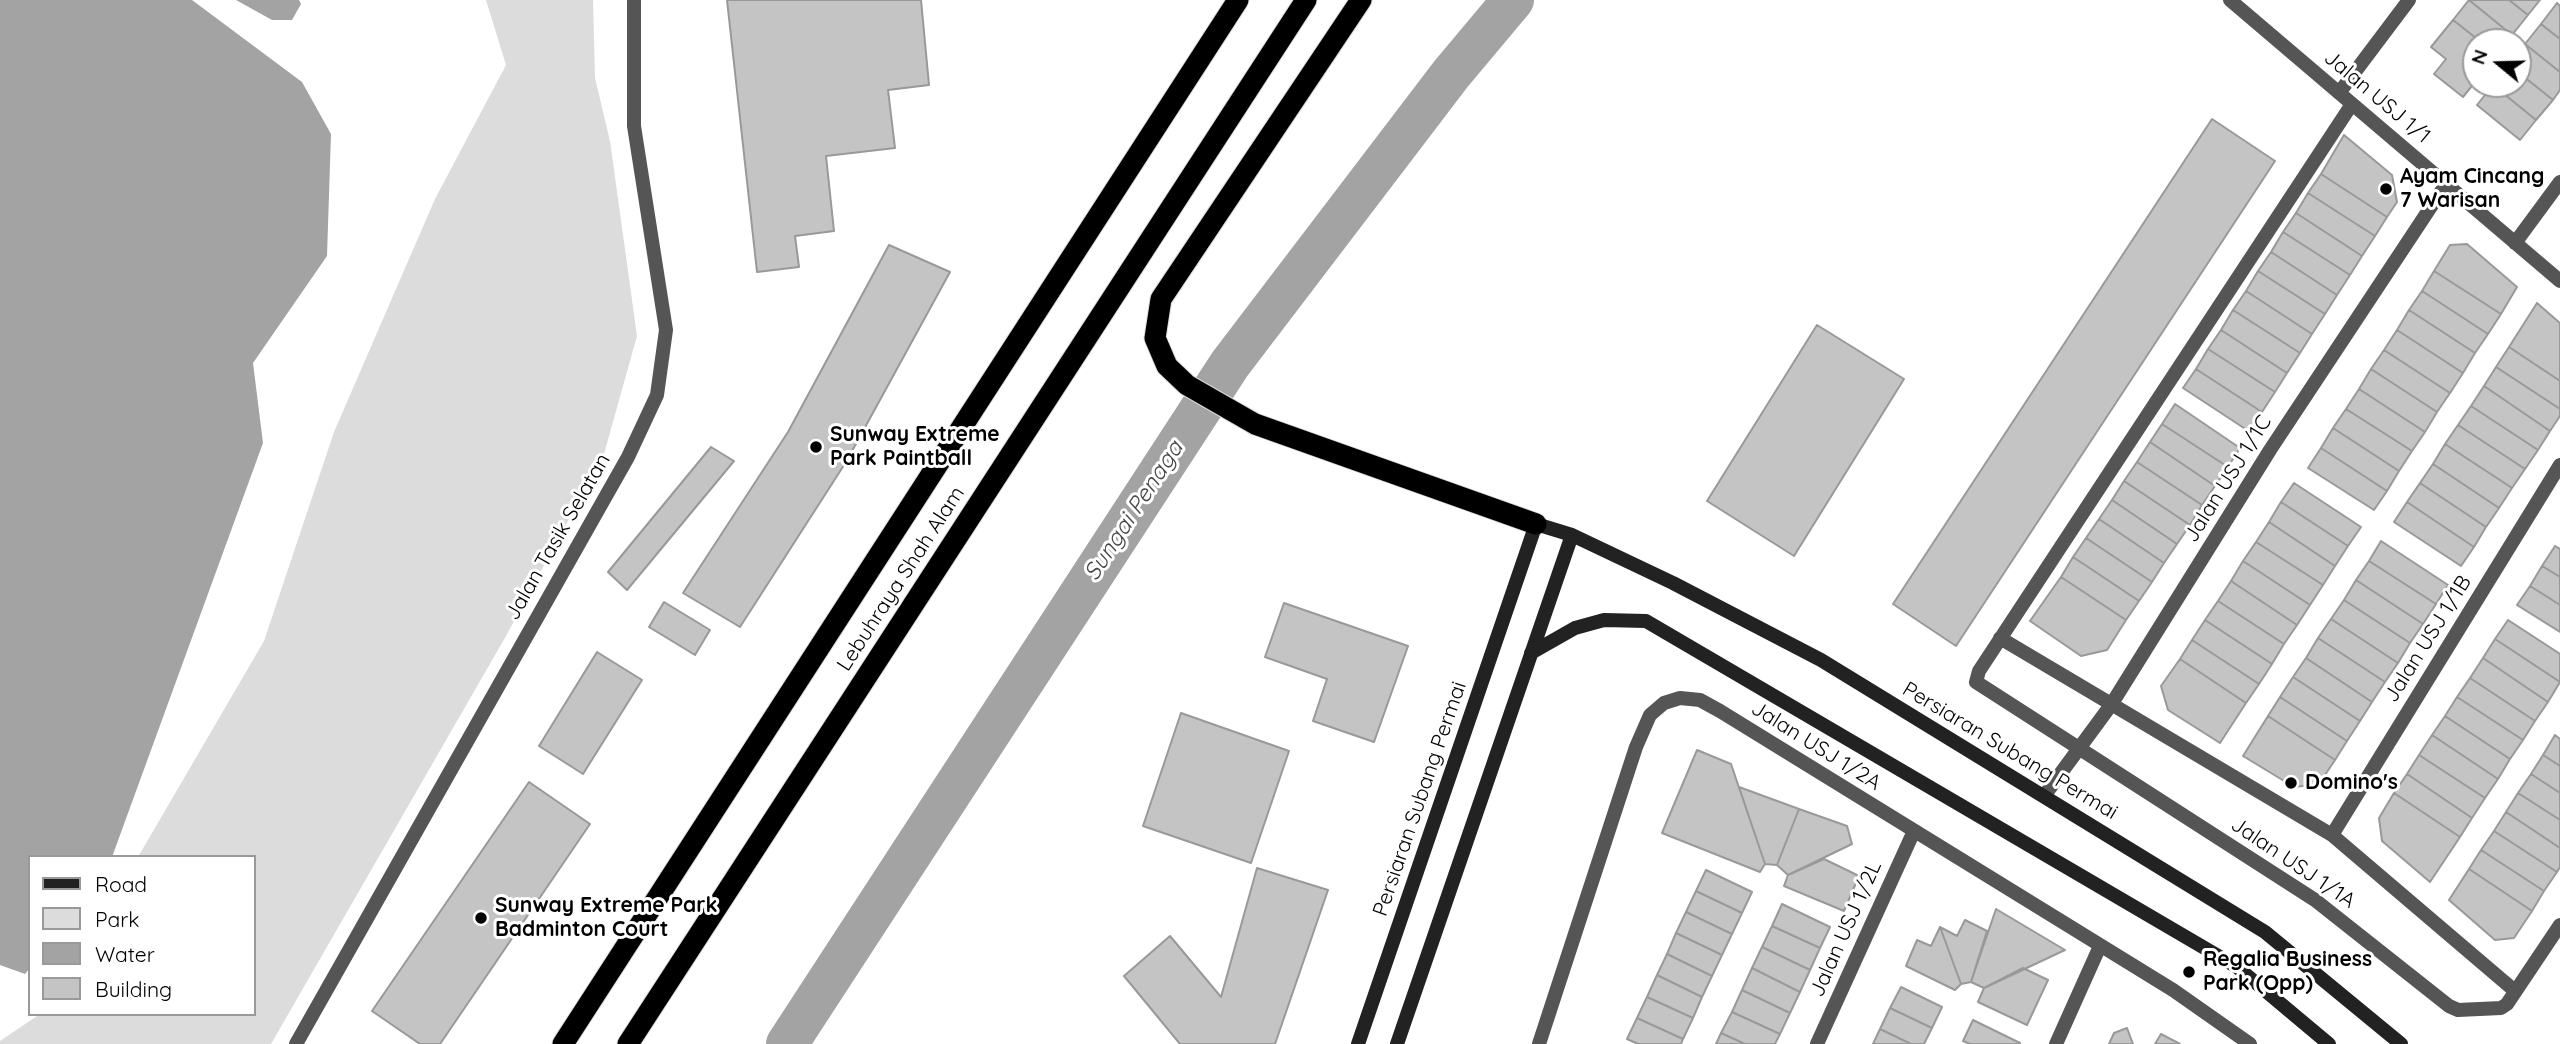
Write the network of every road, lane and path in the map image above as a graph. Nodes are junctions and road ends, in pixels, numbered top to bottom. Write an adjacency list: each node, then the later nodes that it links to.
1 (634, 0): 26 (street, Jalan Tasik Selatan)
2 (1238, 0): 27 (highway, Lebuhraya Shah Alam)
3 (1362, 0): 14 (highway)
4 (2230, 0): 7 (street, Jalan USJ 1/1)
5 (2409, 0): 7 (street)
6 (1306, 1): 28 (highway, Lebuhraya Shah Alam)
7 (2339, 93): 8 (street, Jalan USJ 1/1)
8 (2352, 104): 10 (street, Jalan USJ 1/1); 16 (street)
9 (2560, 182): 11 (street)
10 (2446, 184): 11 (street, Jalan USJ 1/1); 18 (street, Jalan USJ 1/1C)
11 (2515, 243): 12 (street, Jalan USJ 1/1)
12 (2560, 281)
13 (2560, 465): 22 (street, Jalan USJ 1/1B)
14 (1536, 524): 15 (main road, Persiaran Subang Permai); 29 (main road, Persiaran Subang Permai)
15 (1572, 535): 17 (main road); 20 (main road, Persiaran Subang Permai)
16 (2000, 638): 18 (street); 19 (street, Jalan USJ 1/1A)
17 (1531, 653): 30 (main road); 35 (main road)
18 (2111, 705): 19 (street, Jalan USJ 1/1C); 22 (street)
19 (2080, 748): 20 (street, Jalan USJ 1/1C); 25 (street, Jalan USJ 1/1A)
20 (2044, 796): 36 (main road, Persiaran Subang Permai)
21 (1914, 831): 24 (street, Jalan USJ 1/2A); 31 (street, Jalan USJ 1/2A); 32 (street, Jalan USJ 1/2L)
22 (2332, 835): 25 (street)
23 (2560, 925): 25 (street, Jalan USJ 1/1A)
24 (2100, 946): 33 (street); 34 (street, Jalan USJ 1/2A)
25 (2515, 991)
26 (296, 1044)
27 (564, 1044)
28 (630, 1044)
29 (1358, 1044)
30 (1397, 1044)
31 (1539, 1044)
32 (1817, 1044)
33 (2056, 1044)
34 (2250, 1044)
35 (2329, 1044)
36 (2401, 1044)

